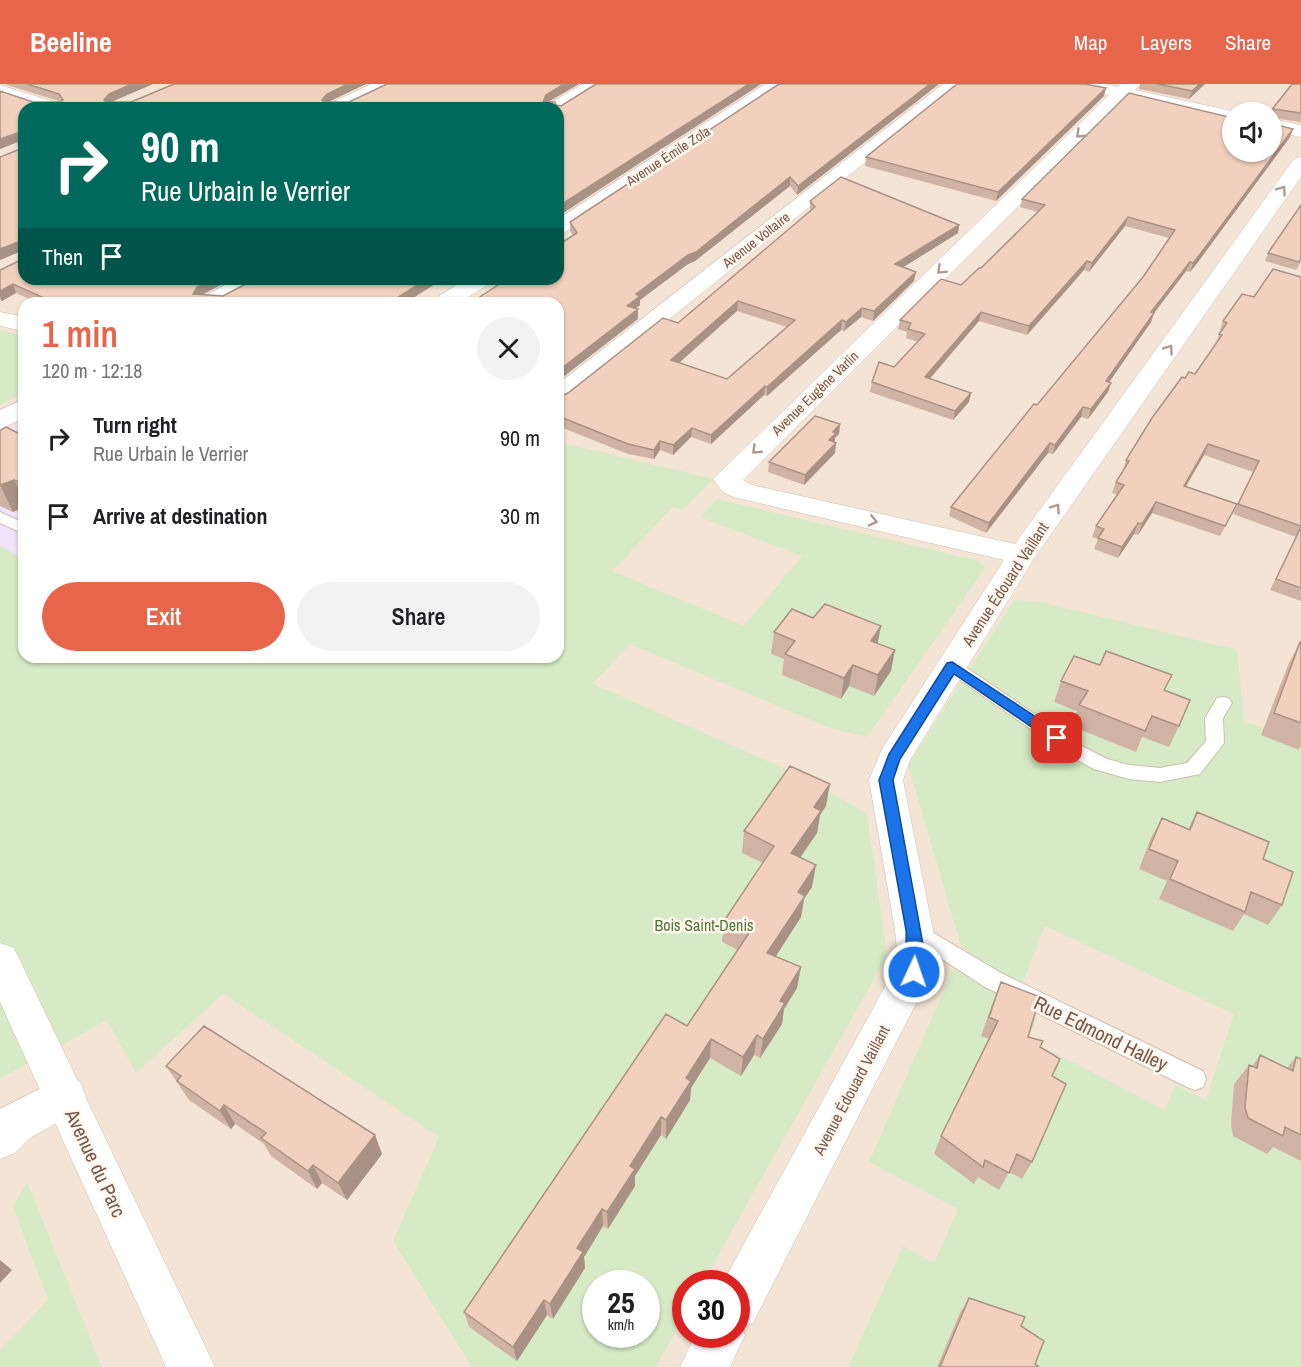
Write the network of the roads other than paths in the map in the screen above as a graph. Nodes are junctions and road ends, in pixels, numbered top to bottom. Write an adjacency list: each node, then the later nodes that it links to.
1 (385, 84): 9 (street)
2 (596, 84): 10 (street)
3 (777, 84): 15 (street, Avenue Émile Zola)
4 (954, 84): 22 (street, Avenue Voltaire)
5 (1082, 84): 6 (street)
6 (1127, 88): 11 (street); 27 (street, Avenue Eugène Varlin, one-way to 27)
7 (0, 90): 8 (street)
8 (37, 102)
9 (348, 102)
10 (564, 102)
11 (1222, 114)
12 (1282, 127): 13 (street)
13 (1301, 131)
14 (1301, 163): 27 (street, Avenue Édouard Vaillant, one-way to 14)
15 (564, 224)
16 (241, 285): 18 (street)
17 (472, 285): 19 (street)
18 (220, 297)
19 (453, 297)
20 (0, 319): 21 (street)
21 (18, 323)
22 (564, 391)
23 (18, 410): 24 (street)
24 (0, 421)
25 (0, 517): 26 (lane)
26 (18, 526)
27 (1022, 555): 28 (street, Avenue Édouard Vaillant)
28 (952, 666): 29 (lane); 30 (street, Avenue Édouard Vaillant)
29 (1223, 703)
30 (914, 930): 32 (lane, Rue Edmond Halley); 35 (street, Avenue Édouard Vaillant)
31 (0, 960): 33 (street, Avenue du Parc)
32 (1195, 1079)
33 (65, 1096): 34 (street); 37 (street, Avenue du Parc)
34 (0, 1138)
35 (750, 1280)
36 (714, 1348): 38 (street)
37 (191, 1367)
38 (704, 1367)

